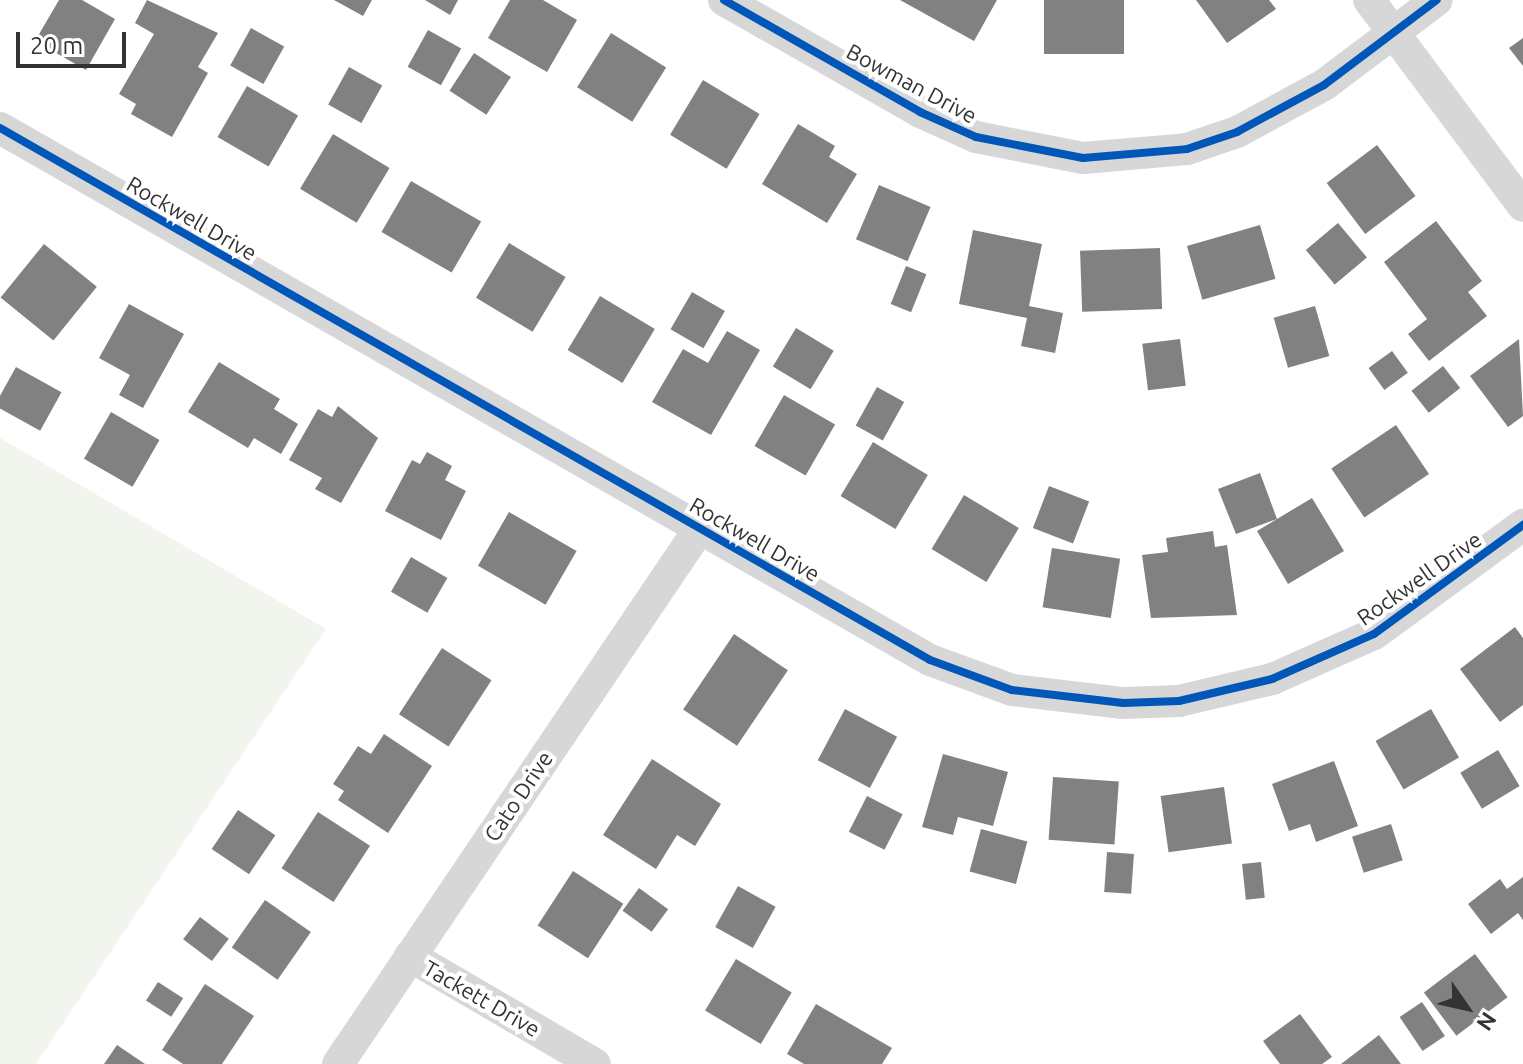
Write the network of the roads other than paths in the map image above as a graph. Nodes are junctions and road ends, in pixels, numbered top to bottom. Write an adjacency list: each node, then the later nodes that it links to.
1 (724, 0): 4 (street, Bowman Drive)
2 (1369, 0): 4 (street)
3 (1437, 0): 4 (street, Bowman Drive)
4 (1393, 32): 6 (street)
5 (0, 128): 8 (street, Rockwell Drive)
6 (1523, 206)
7 (1523, 525): 8 (street, Rockwell Drive)
8 (700, 528): 9 (street, Cato Drive)
9 (410, 956): 10 (street, Cato Drive); 11 (street, Tackett Drive)
10 (338, 1064)
11 (595, 1064)

